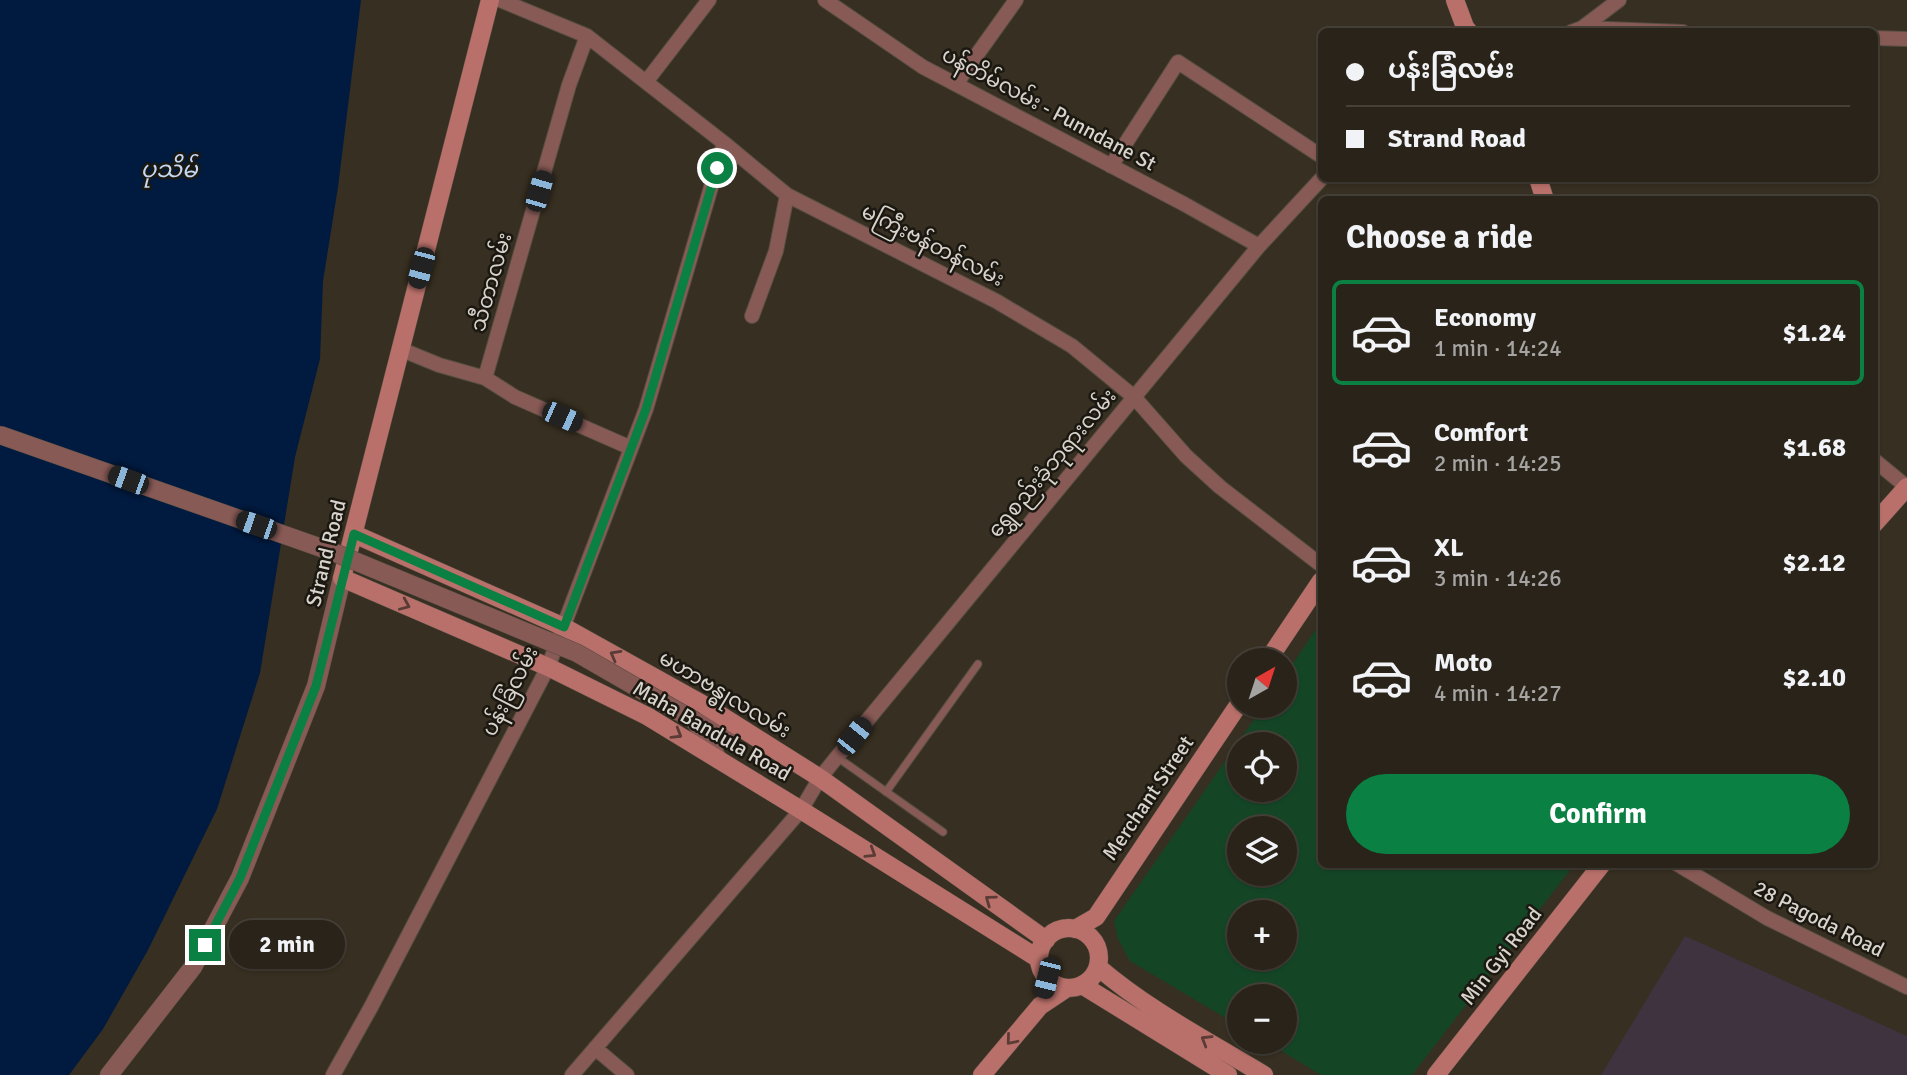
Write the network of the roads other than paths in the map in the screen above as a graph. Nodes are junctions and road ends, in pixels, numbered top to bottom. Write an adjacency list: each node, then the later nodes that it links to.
1 (491, 0): 22 (main road, Strand Road)
2 (500, 0): 10 (street, မကြီးဗန်တန်လမ်း)
3 (709, 0): 13 (street)
4 (825, 0): 14 (street, ပန်တိမ်လမ်း - Punndane St)
5 (1016, 0): 14 (street)
6 (1455, 0): 8 (main road)
7 (1619, 0): 9 (street)
8 (1464, 28)
9 (1579, 28)
10 (587, 36): 13 (street, မကြီးဗန်တန်လမ်း); 23 (street, သီတာလမ်း)
11 (1878, 38): 12 (street)
12 (1907, 39)
13 (646, 82): 15 (street, မကြီးဗန်တန်လမ်း)
14 (956, 84): 17 (street, ပန်တိမ်လမ်း - Punndane St)
15 (724, 143): 19 (street, မကြီးဗန်တန်လမ်း); 26 (street, ပန်းခြံလမ်း)
16 (1318, 154): 17 (street)
17 (1111, 166): 20 (street, ပန်တိမ်လမ်း - Punndane St)
18 (1318, 182): 20 (street, ရွှေစည်းခုံဘုရားလမ်း)
19 (788, 195): 21 (street); 24 (street, မကြီးဗန်တန်လမ်း)
20 (1259, 246): 24 (street, ရွှေစည်းခုံဘုရားလမ်း)
21 (752, 316)
22 (400, 349): 23 (street); 30 (main road, Strand Road)
23 (485, 378): 26 (street)
24 (1134, 397): 31 (street, မကြီးဗန်တန်လမ်း); 41 (street, ရွှေစည်းခုံဘုရားလမ်း)
25 (0, 435): 39 (street, bridge)
26 (631, 448): 34 (street, ပန်းခြံလမ်း)
27 (1878, 463): 28 (street)
28 (1907, 487): 29 (main road)
29 (1878, 520)
30 (354, 534): 32 (main road, Strand Road); 34 (main road, မဟာဗန္ဓုလလမ်း)
31 (1318, 563)
32 (342, 578): 37 (main road, Maha Bandula Road, one-way to 37); 60 (street, Strand Road)
33 (1318, 585): 35 (main road)
34 (564, 627): 37 (street, ပန်းခြံလမ်း); 40 (main road, မဟာဗန္ဓုလလမ်း, one-way to 34)
35 (1276, 648)
36 (978, 664): 44 (lane)
37 (548, 667): 42 (main road, Maha Bandula Road, one-way to 42); 61 (street, ပန်းခြံလမ်း)
38 (1230, 718): 49 (main road, Merchant Street)
39 (695, 721): 40 (street); 42 (street)
40 (740, 728): 43 (main road, မဟာဗန္ဓုလလမ်း)
41 (837, 757): 43 (street, ရွှေစည်းခုံဘုရားလမ်း); 44 (lane)
42 (718, 759): 45 (main road, Maha Bandula Road)
43 (820, 778): 45 (street, ရွှေစည်းခုံဘုရားလမ်း); 51 (main road, မဟာဗန္ဓုလလမ်း, one-way to 43)
44 (886, 792): 46 (lane)
45 (801, 810): 53 (main road, Maha Bandula Road, one-way to 53); 59 (street, ရွှေစည်းခုံဘုရားလမ်း)
46 (943, 832)
47 (1599, 868): 67 (main road, Min Gyi Road)
48 (1684, 868): 57 (street, 28 Pagoda Road)
49 (1096, 917): 50 (main road); 52 (main road)
50 (1075, 929): 51 (main road); 52 (main road)
51 (1046, 940): 53 (main road)
52 (1094, 943): 54 (main road)
53 (1039, 959): 55 (main road)
54 (1098, 967): 56 (main road); 66 (main road, one-way to 54)
55 (1047, 978): 56 (main road); 58 (main road)
56 (1074, 987): 58 (main road); 65 (main road)
57 (1907, 987)
58 (1040, 1006): 64 (main road, one-way to 64)
59 (595, 1048): 62 (street, ရွှေစည်းခုံဘုရားလမ်း); 63 (street)
60 (109, 1075)
61 (333, 1075)
62 (572, 1075)
63 (627, 1075)
64 (982, 1075)
65 (1228, 1075)
66 (1264, 1075)
67 (1436, 1075)

